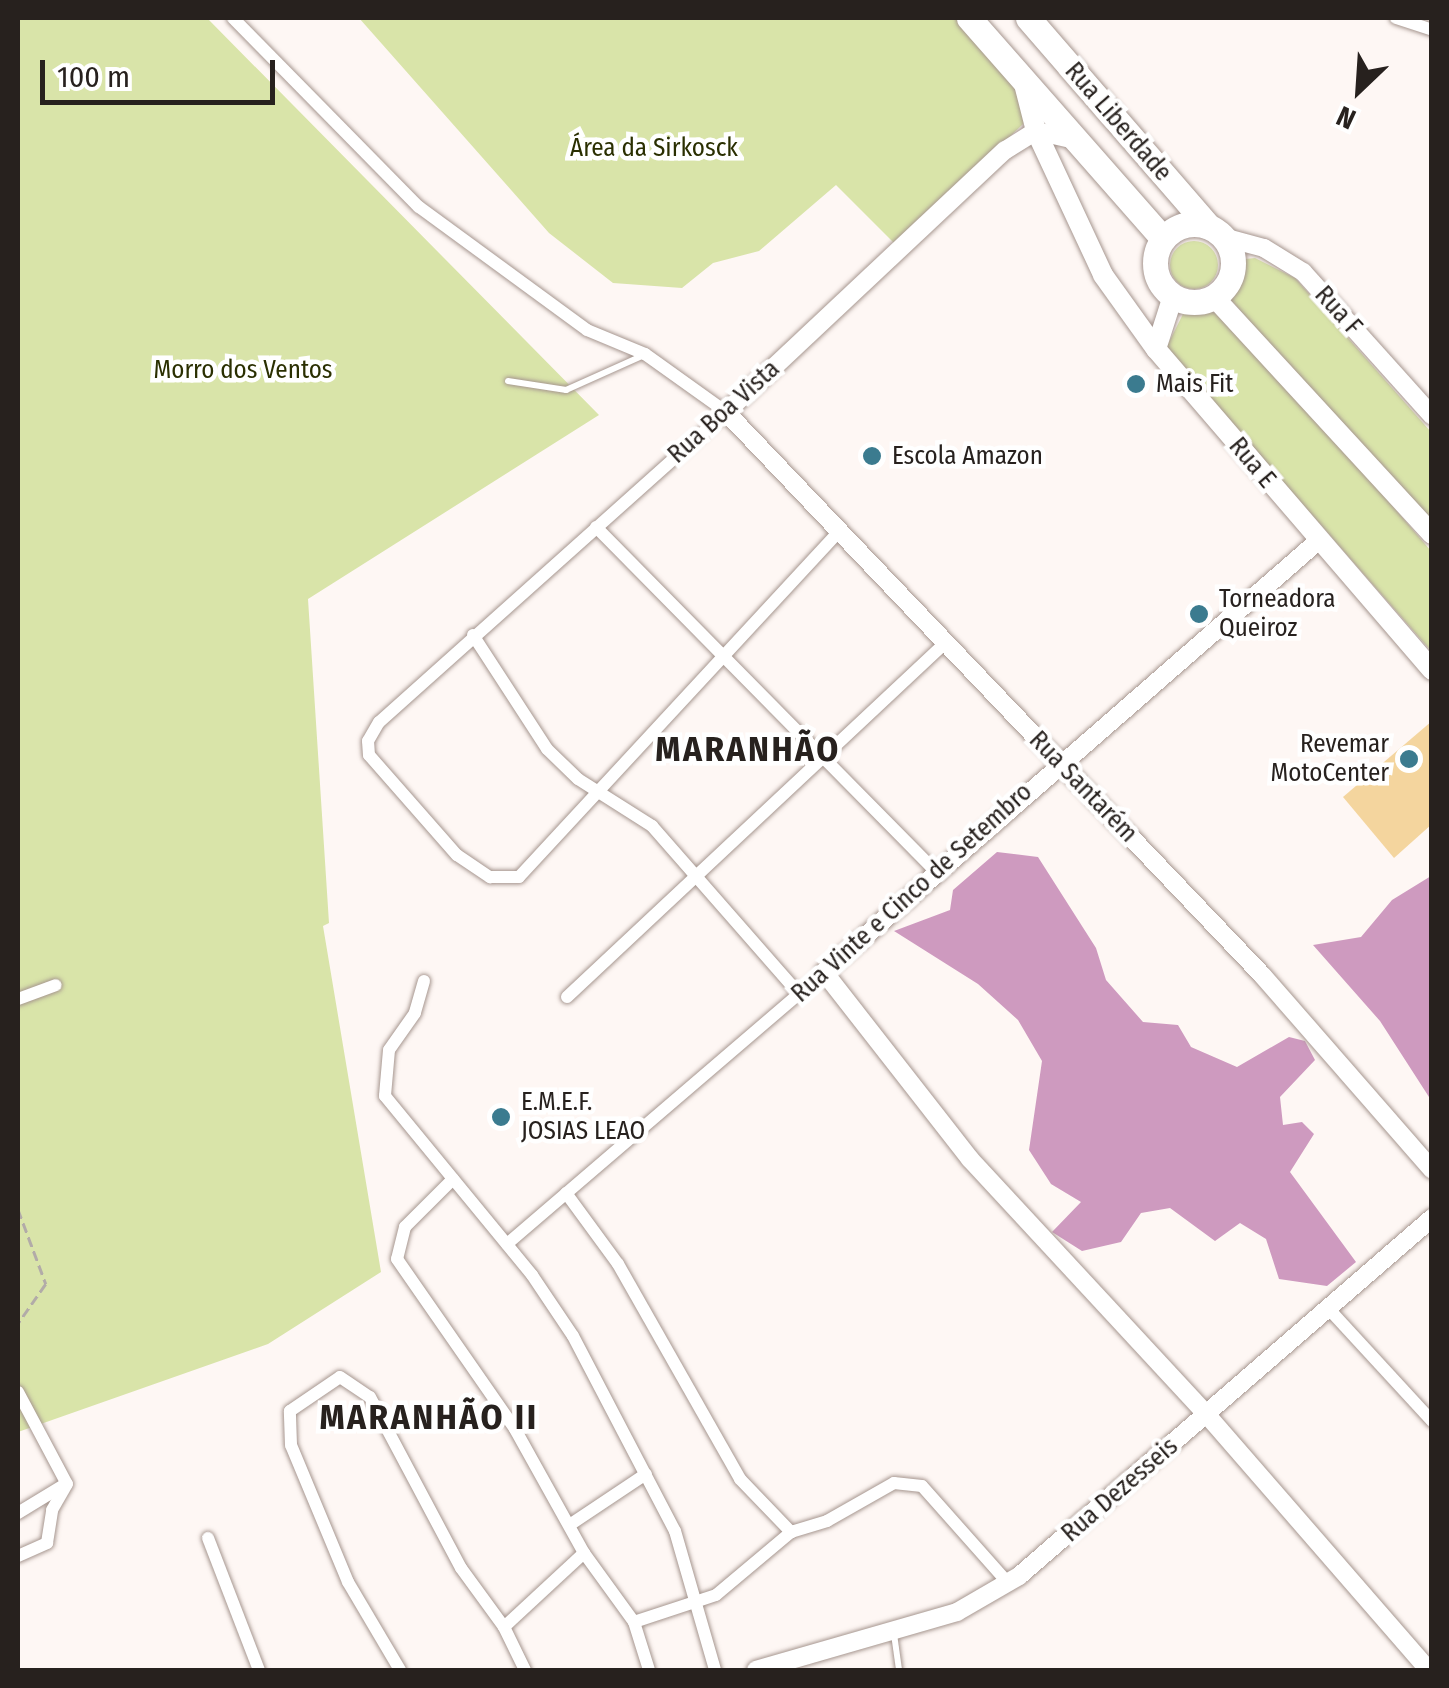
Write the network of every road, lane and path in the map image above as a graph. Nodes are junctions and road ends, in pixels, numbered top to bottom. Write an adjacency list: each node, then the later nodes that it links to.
1 (233, 18): 14 (street)
2 (969, 18): 6 (highway)
3 (1028, 18): 9 (highway, Rua Liberdade)
4 (1396, 18): 5 (street)
5 (1432, 30)
6 (1022, 78): 7 (main road, Rua E); 8 (highway)
7 (1036, 132): 8 (street); 13 (main road, Rua E); 16 (street, Rua Boa Vista)
8 (1077, 140): 10 (highway)
9 (1216, 232): 10 (highway); 12 (highway); 17 (street, Rua F)
10 (1163, 239): 11 (highway)
11 (1173, 296): 12 (highway); 13 (main road)
12 (1214, 297): 20 (main road)
13 (1156, 348): 21 (main road, Rua E)
14 (645, 354): 15 (lane); 16 (street)
15 (508, 381)
16 (726, 412): 18 (street, Rua Boa Vista); 19 (street, Rua Santarém)
17 (1432, 416)
18 (596, 527): 22 (street, Rua Boa Vista); 24 (street)
19 (838, 532): 23 (street, Rua Santarém); 24 (street)
20 (1431, 532)
21 (1318, 541): 25 (main road, Rua E); 27 (street, Rua Vinte e Cinco de Setembro)
22 (473, 635): 28 (street); 28 (street, Rua Boa Vista)
23 (944, 644): 26 (street); 27 (street, Rua Santarém)
24 (723, 655): 26 (street); 28 (street)
25 (1432, 670)
26 (825, 758): 29 (street); 30 (street)
27 (1060, 761): 30 (street, Rua Vinte e Cinco de Setembro); 37 (street, Rua Santarém)
28 (599, 790): 29 (street)
29 (696, 873): 34 (street); 35 (street)
30 (938, 874): 31 (street, Rua Vinte e Cinco de Setembro)
31 (824, 972): 34 (street, Rua Vinte e Cinco de Setembro); 46 (street)
32 (424, 982): 38 (street)
33 (56, 985): 36 (street)
34 (798, 994): 39 (street, Rua Vinte e Cinco de Setembro)
35 (567, 998)
36 (18, 999)
37 (1432, 1170)
38 (453, 1179): 42 (street); 51 (street)
39 (566, 1193): 42 (street, Rua Vinte e Cinco de Setembro); 52 (street)
40 (18, 1208): 44 (path)
41 (1432, 1218): 43 (street, Rua Dezesseis)
42 (506, 1244): 48 (street)
43 (1328, 1308): 46 (street, Rua Dezesseis); 47 (street)
44 (18, 1324)
45 (18, 1392): 49 (street)
46 (1207, 1414): 56 (street, Rua Dezesseis); 68 (street)
47 (1432, 1421)
48 (646, 1474): 51 (street); 57 (street)
49 (66, 1484): 50 (street); 55 (street)
50 (18, 1512)
51 (570, 1524): 54 (street)
52 (790, 1532): 56 (street); 57 (street)
53 (208, 1538): 61 (street)
54 (584, 1553): 58 (street); 59 (street)
55 (18, 1556)
56 (1008, 1583): 60 (street, Rua Dezesseis)
57 (698, 1602): 58 (street); 65 (street)
58 (634, 1622): 64 (street)
59 (504, 1626): 62 (street); 63 (street)
60 (894, 1633): 66 (street, Rua Dezesseis); 67 (lane)
61 (259, 1670)
62 (400, 1670)
63 (525, 1670)
64 (649, 1670)
65 (716, 1670)
66 (756, 1670)
67 (899, 1670)
68 (1429, 1670)

